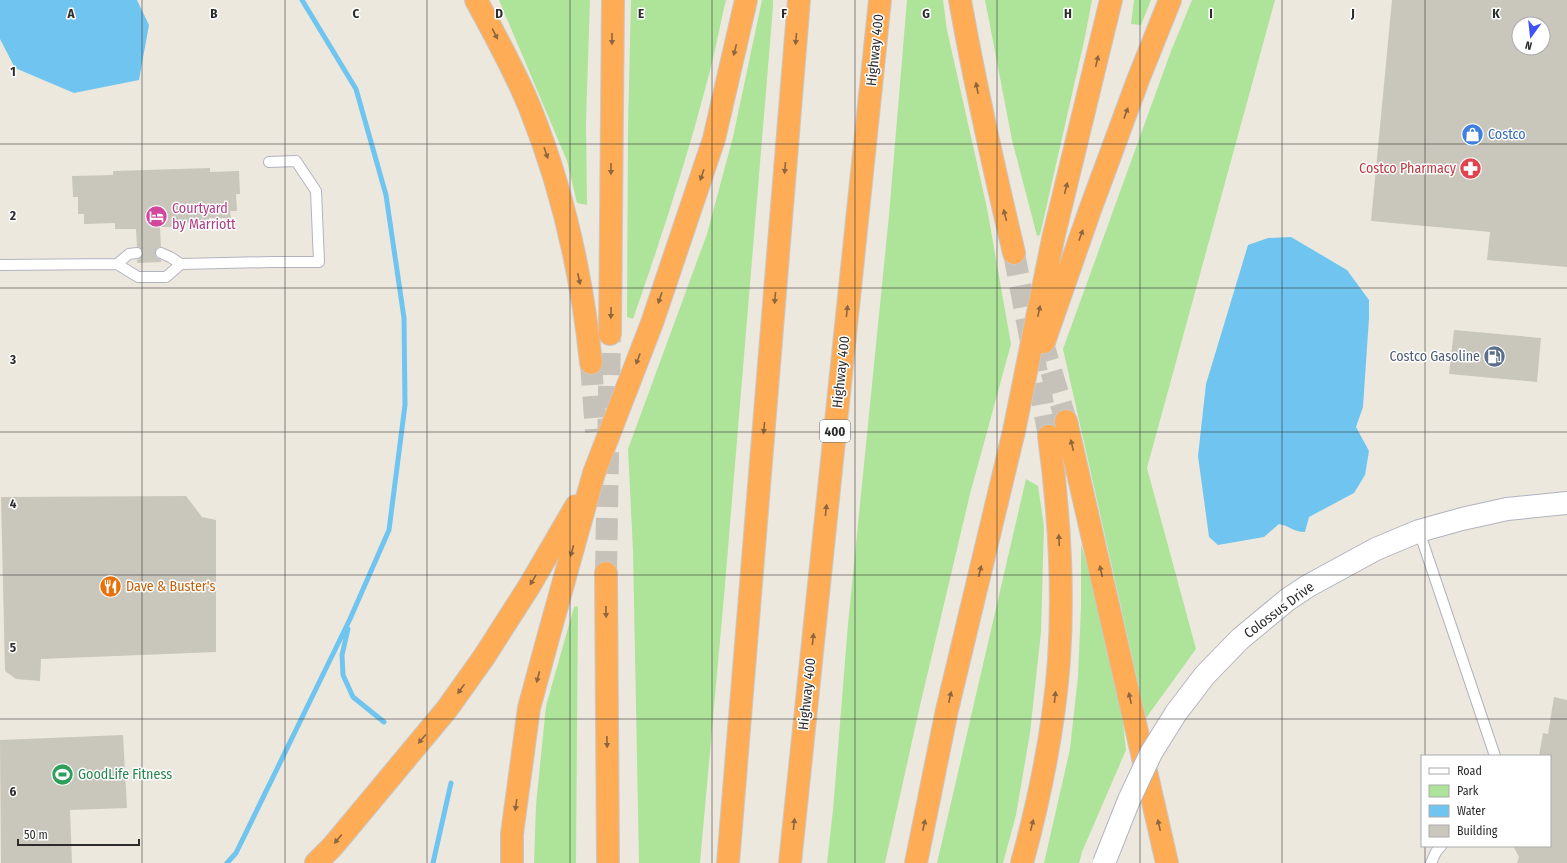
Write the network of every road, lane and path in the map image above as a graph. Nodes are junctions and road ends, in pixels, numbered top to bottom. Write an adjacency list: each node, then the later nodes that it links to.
1 (476, 0): 17 (highway, one-way to 17)
2 (613, 0): 16 (highway, one-way to 16)
3 (746, 0): 21 (highway, one-way to 21)
4 (799, 0): 30 (highway, one-way to 30)
5 (880, 0): 31 (highway, Highway 400 / 400, one-way to 5)
6 (960, 0): 12 (highway, one-way to 6)
7 (1111, 0): 19 (highway, one-way to 7)
8 (1170, 0): 19 (highway, one-way to 8)
9 (269, 162): 14 (lane)
10 (137, 253): 13 (lane)
11 (161, 253): 14 (lane)
12 (1014, 253)
13 (117, 264): 14 (lane); 15 (lane)
14 (181, 264)
15 (0, 265)
16 (610, 334)
17 (591, 363)
18 (1066, 421): 35 (highway, one-way to 18)
19 (1014, 431): 32 (highway, one-way to 19)
20 (1049, 436): 33 (highway, one-way to 20)
21 (594, 473): 27 (highway, one-way to 27); 28 (highway, one-way to 28)
22 (1567, 503): 23 (street, Colossus Drive)
23 (1419, 531): 25 (lane); 34 (street, Colossus Drive, bridge)
24 (606, 574): 29 (highway, one-way to 29)
25 (1495, 755)
26 (1440, 847): 36 (lane)
27 (316, 863)
28 (512, 863)
29 (608, 863)
30 (728, 863)
31 (790, 863)
32 (916, 863)
33 (1022, 863)
34 (1104, 863)
35 (1167, 863)
36 (1431, 863)

